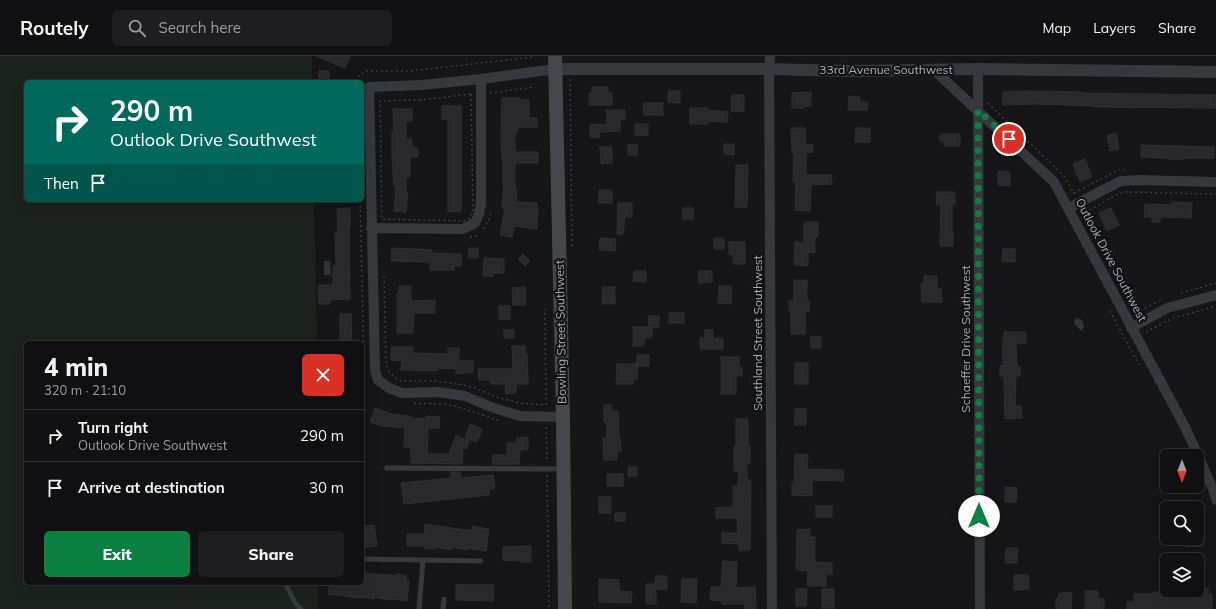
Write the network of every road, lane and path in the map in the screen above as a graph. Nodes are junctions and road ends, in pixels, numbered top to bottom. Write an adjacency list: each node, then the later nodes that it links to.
1 (770, 56): 4 (street, Southland Street Southwest)
2 (533, 57): 9 (path)
3 (555, 62): 4 (street, 33rd Avenue Southwest); 8 (street); 41 (main road, Bowling Street Southwest)
4 (769, 69): 6 (street, 33rd Avenue Southwest); 58 (street, Southland Street Southwest)
5 (978, 69): 6 (street, 33rd Avenue Southwest); 7 (street, 33rd Avenue Southwest); 14 (street, Schaeffer Drive Southwest)
6 (933, 70): 14 (street, Outlook Drive Southwest)
7 (1216, 72)
8 (481, 79): 24 (street); 24 (street)
9 (358, 80)
10 (534, 87): 12 (path)
11 (471, 94): 11 (path)
12 (489, 97)
13 (988, 98): 17 (path)
14 (978, 110): 19 (street, Outlook Drive Southwest); 59 (street, Schaeffer Drive Southwest)
15 (1216, 182): 19 (street)
16 (1216, 194): 22 (path)
17 (1076, 198)
18 (360, 202): 36 (path)
19 (1069, 208): 23 (street, Outlook Drive Southwest)
20 (1082, 208): 22 (path)
21 (490, 211): 25 (path)
22 (1084, 213): 23 (path); 28 (path)
23 (1074, 218): 34 (street, Outlook Drive Southwest)
24 (371, 228): 41 (street)
25 (469, 237)
26 (384, 276): 31 (path)
27 (1216, 295): 34 (street)
28 (1128, 299)
29 (1216, 306): 35 (path)
30 (1133, 308): 33 (path)
31 (545, 309)
32 (1110, 311): 38 (path)
33 (1138, 317)
34 (1131, 328): 47 (street, Outlook Drive Southwest)
35 (1146, 332)
36 (363, 341)
37 (364, 362): 39 (path)
38 (1139, 365)
39 (365, 368)
40 (409, 403): 42 (path)
41 (563, 417): 46 (main road, Bowling Street Southwest)
42 (503, 422)
43 (546, 426): 45 (path)
44 (386, 468): 45 (lane)
45 (547, 469): 46 (lane); 56 (path)
46 (564, 469): 57 (main road, Bowling Street Southwest)
47 (1216, 500)
48 (364, 559): 49 (lane)
49 (423, 560): 50 (lane); 54 (lane)
50 (481, 560)
51 (286, 585): 53 (lane)
52 (444, 599): 55 (lane)
53 (301, 609)
54 (419, 609)
55 (443, 609)
56 (549, 609)
57 (565, 609)
58 (772, 609)
59 (980, 609)

